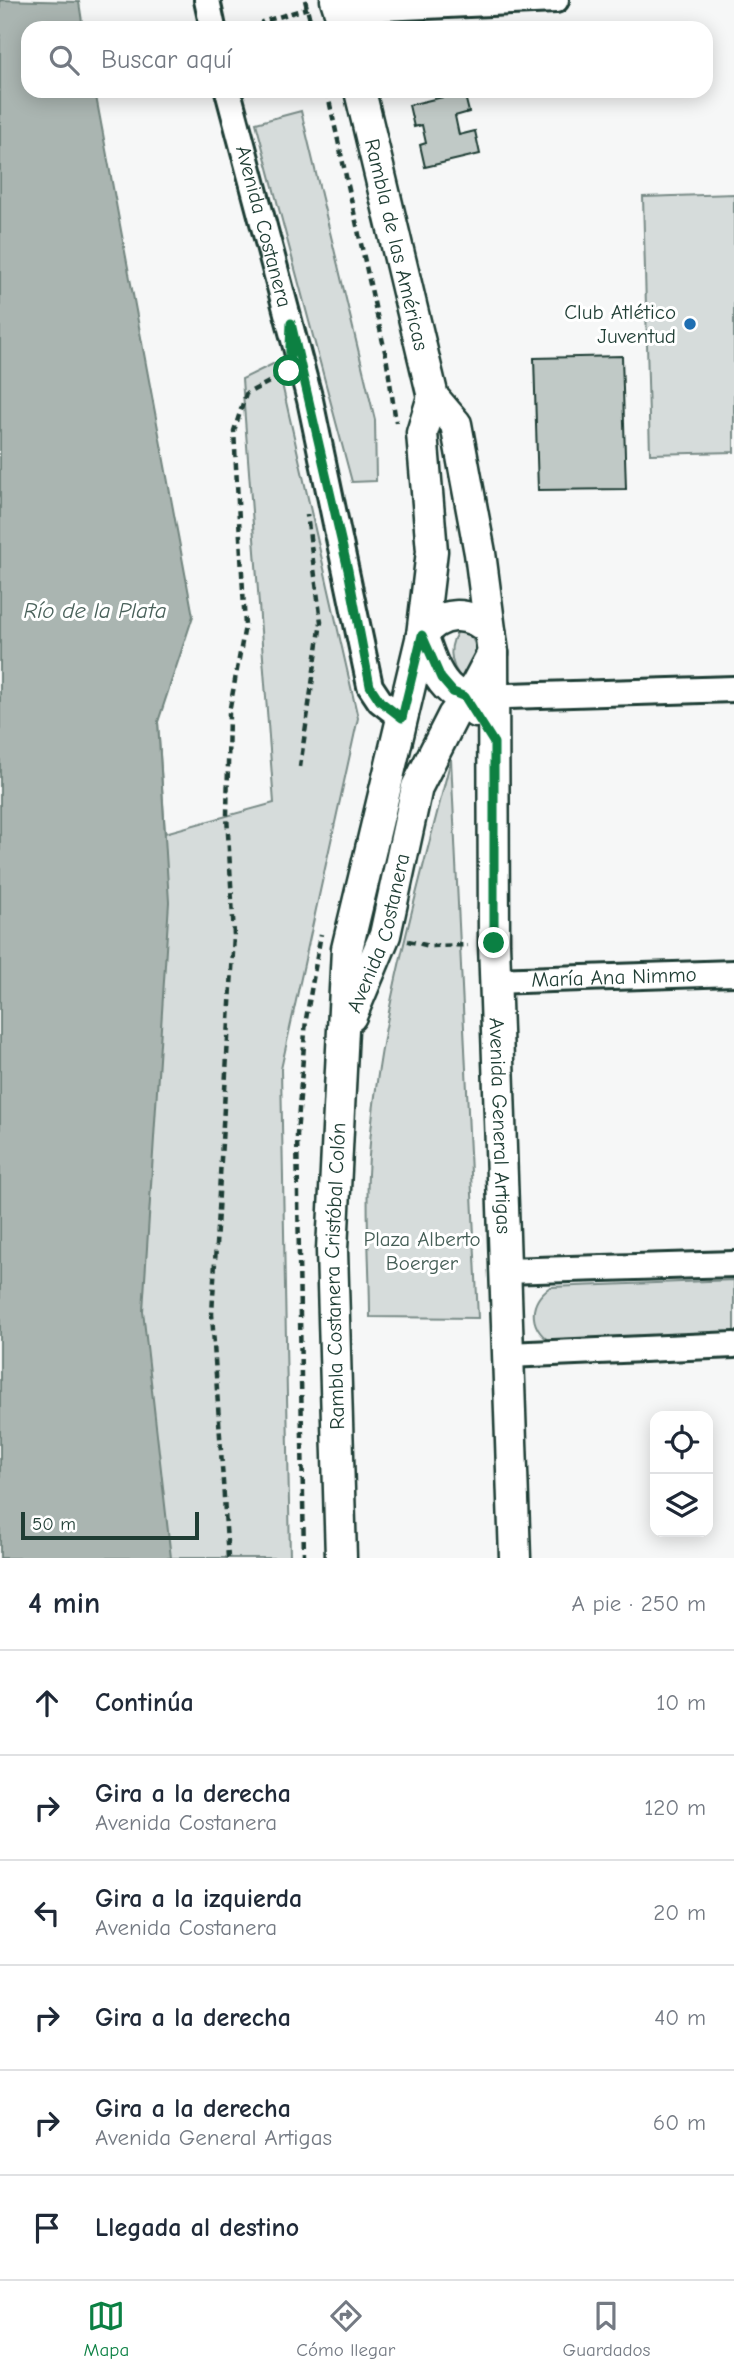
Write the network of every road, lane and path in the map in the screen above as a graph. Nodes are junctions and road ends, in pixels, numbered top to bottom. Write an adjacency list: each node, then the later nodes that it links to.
1 (206, 0): 6 (street)
2 (305, 0): 4 (path)
3 (556, 0): 5 (street)
4 (308, 8): 7 (path); 8 (path)
5 (340, 13)
6 (211, 21)
7 (265, 21)
8 (311, 21)
9 (230, 98): 21 (street, Avenida Costanera)
10 (329, 98): 14 (path)
11 (362, 98): 13 (street, Rambla de las Américas)
12 (289, 371): 34 (path)
13 (433, 397): 16 (street, Avenida Costanera); 17 (street)
14 (397, 425)
15 (306, 503): 23 (path)
16 (422, 635): 17 (street); 20 (street); 21 (street, Avenida Costanera)
17 (491, 642): 19 (street); 20 (street, Avenida Costanera)
18 (734, 689): 19 (street)
19 (494, 696): 20 (street); 22 (street, Avenida General Artigas)
20 (465, 697): 22 (street); 25 (street, Avenida Costanera)
21 (402, 718): 29 (street, Avenida Costanera)
22 (494, 743): 26 (street, Avenida General Artigas)
23 (300, 767)
24 (322, 928): 35 (path)
25 (385, 934): 26 (path); 29 (street, Avenida Costanera)
26 (494, 943): 28 (street, Avenida General Artigas)
27 (734, 973): 28 (street, María Ana Nimmo)
28 (495, 981): 31 (street, Avenida General Artigas)
29 (343, 1036): 36 (street, Rambla Costanera Cristóbal Colón)
30 (734, 1264): 31 (street)
31 (505, 1271): 33 (street, Avenida General Artigas)
32 (734, 1345): 33 (street)
33 (508, 1355): 37 (street, Avenida General Artigas)
34 (228, 1558)
35 (304, 1558)
36 (341, 1558)
37 (514, 1558)

